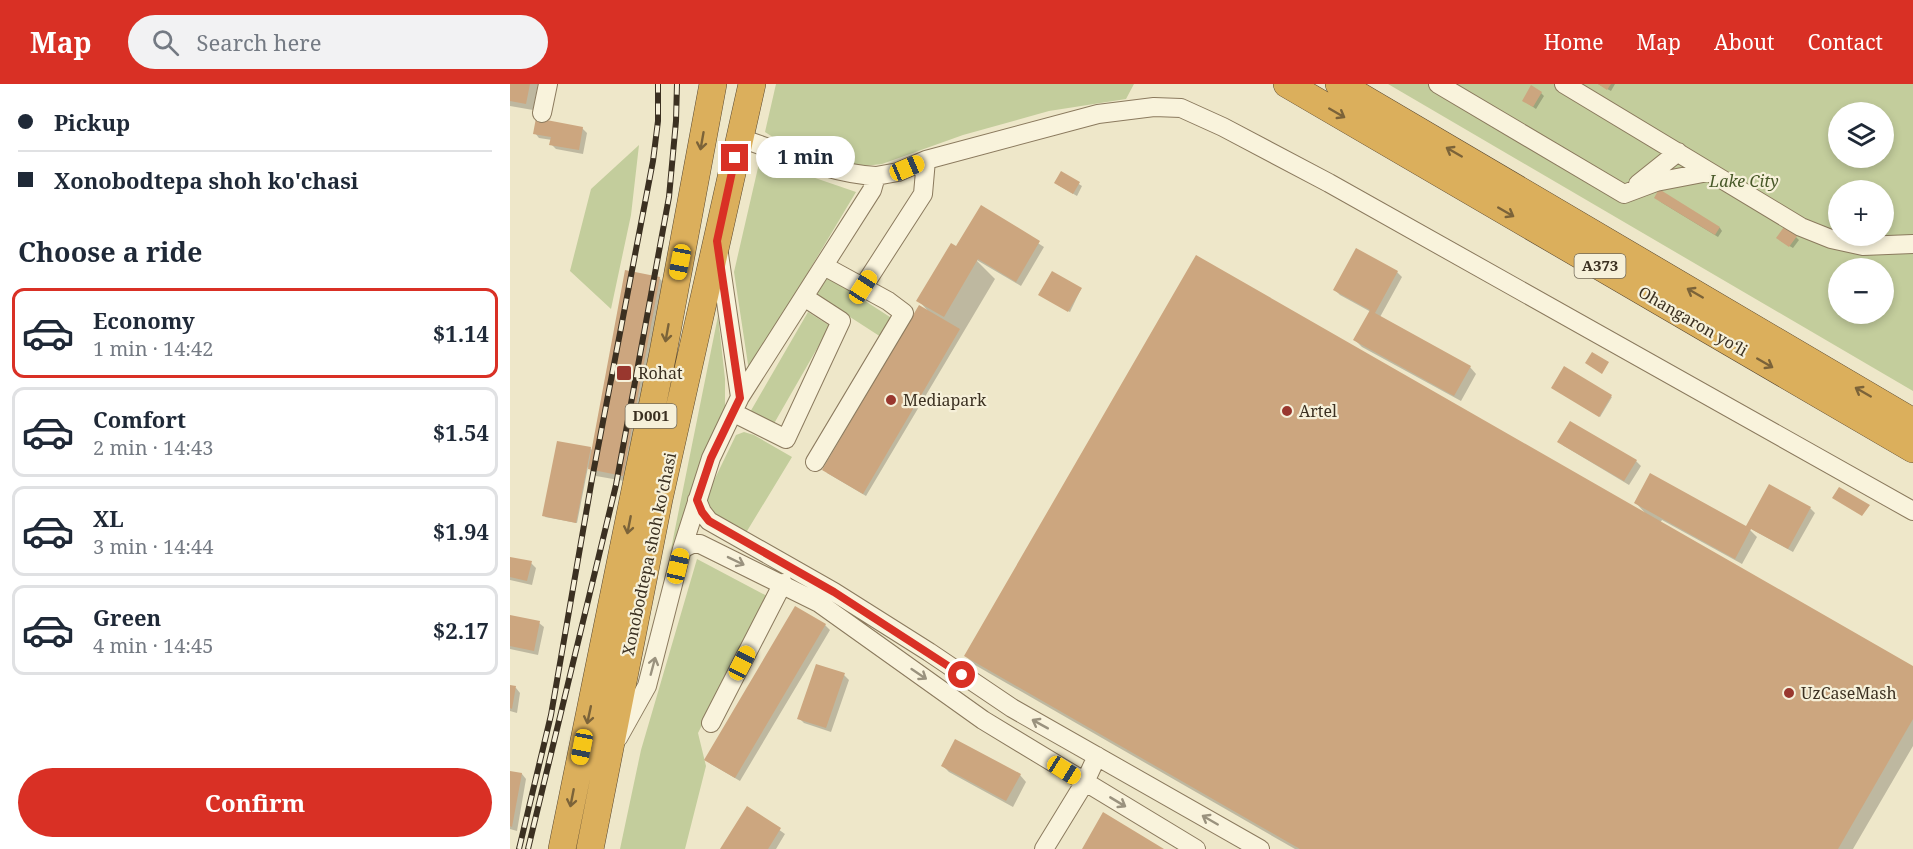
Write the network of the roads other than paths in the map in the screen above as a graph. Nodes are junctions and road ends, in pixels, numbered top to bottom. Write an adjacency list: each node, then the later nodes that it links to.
1 (548, 84): 8 (street)
2 (713, 84): 31 (highway, Xonobodtepa shoh ko'chasi / D001, one-way to 31)
3 (752, 84): 9 (highway, Xonobodtepa shoh ko'chasi / D001)
4 (1287, 84): 22 (highway, Ohangaron yoʻli / A373, one-way to 22)
5 (1339, 84): 21 (highway, Ohangaron yoʻli / A373, one-way to 5)
6 (1438, 84): 14 (street)
7 (1564, 84): 10 (street)
8 (542, 113)
9 (740, 138): 13 (street); 15 (highway, Xonobodtepa shoh ko'chasi / D001)
10 (1678, 152): 12 (street); 14 (street)
11 (926, 160): 13 (street); 18 (street); 25 (street)
12 (1708, 172): 14 (street); 16 (street)
13 (876, 176): 17 (street)
14 (1624, 194)
15 (717, 241): 20 (street); 32 (highway, Xonobodtepa shoh ko'chasi / D001)
16 (1913, 244)
17 (824, 266): 18 (street); 19 (street)
18 (863, 287): 23 (street)
19 (804, 297): 20 (street); 20 (street)
20 (737, 405): 24 (street)
21 (1913, 422)
22 (1913, 449)
23 (815, 462)
24 (697, 500): 26 (street); 28 (street)
25 (1913, 511)
26 (682, 549): 27 (street, one-way to 27); 32 (street, one-way to 26)
27 (783, 584): 29 (street); 30 (street)
28 (905, 637): 29 (street); 33 (street, one-way to 28)
29 (894, 657): 34 (street, one-way to 34)
30 (711, 723)
31 (582, 747): 32 (highway); 35 (highway, Xonobodtepa shoh ko'chasi / D001, one-way to 35)
32 (608, 753): 36 (highway, Xonobodtepa shoh ko'chasi / D001)
33 (1097, 756): 34 (street); 39 (street, one-way to 33)
34 (1085, 782): 37 (street); 38 (street, one-way to 38)
35 (562, 849)
36 (590, 849)
37 (1044, 849)
38 (1196, 849)
39 (1260, 849)

